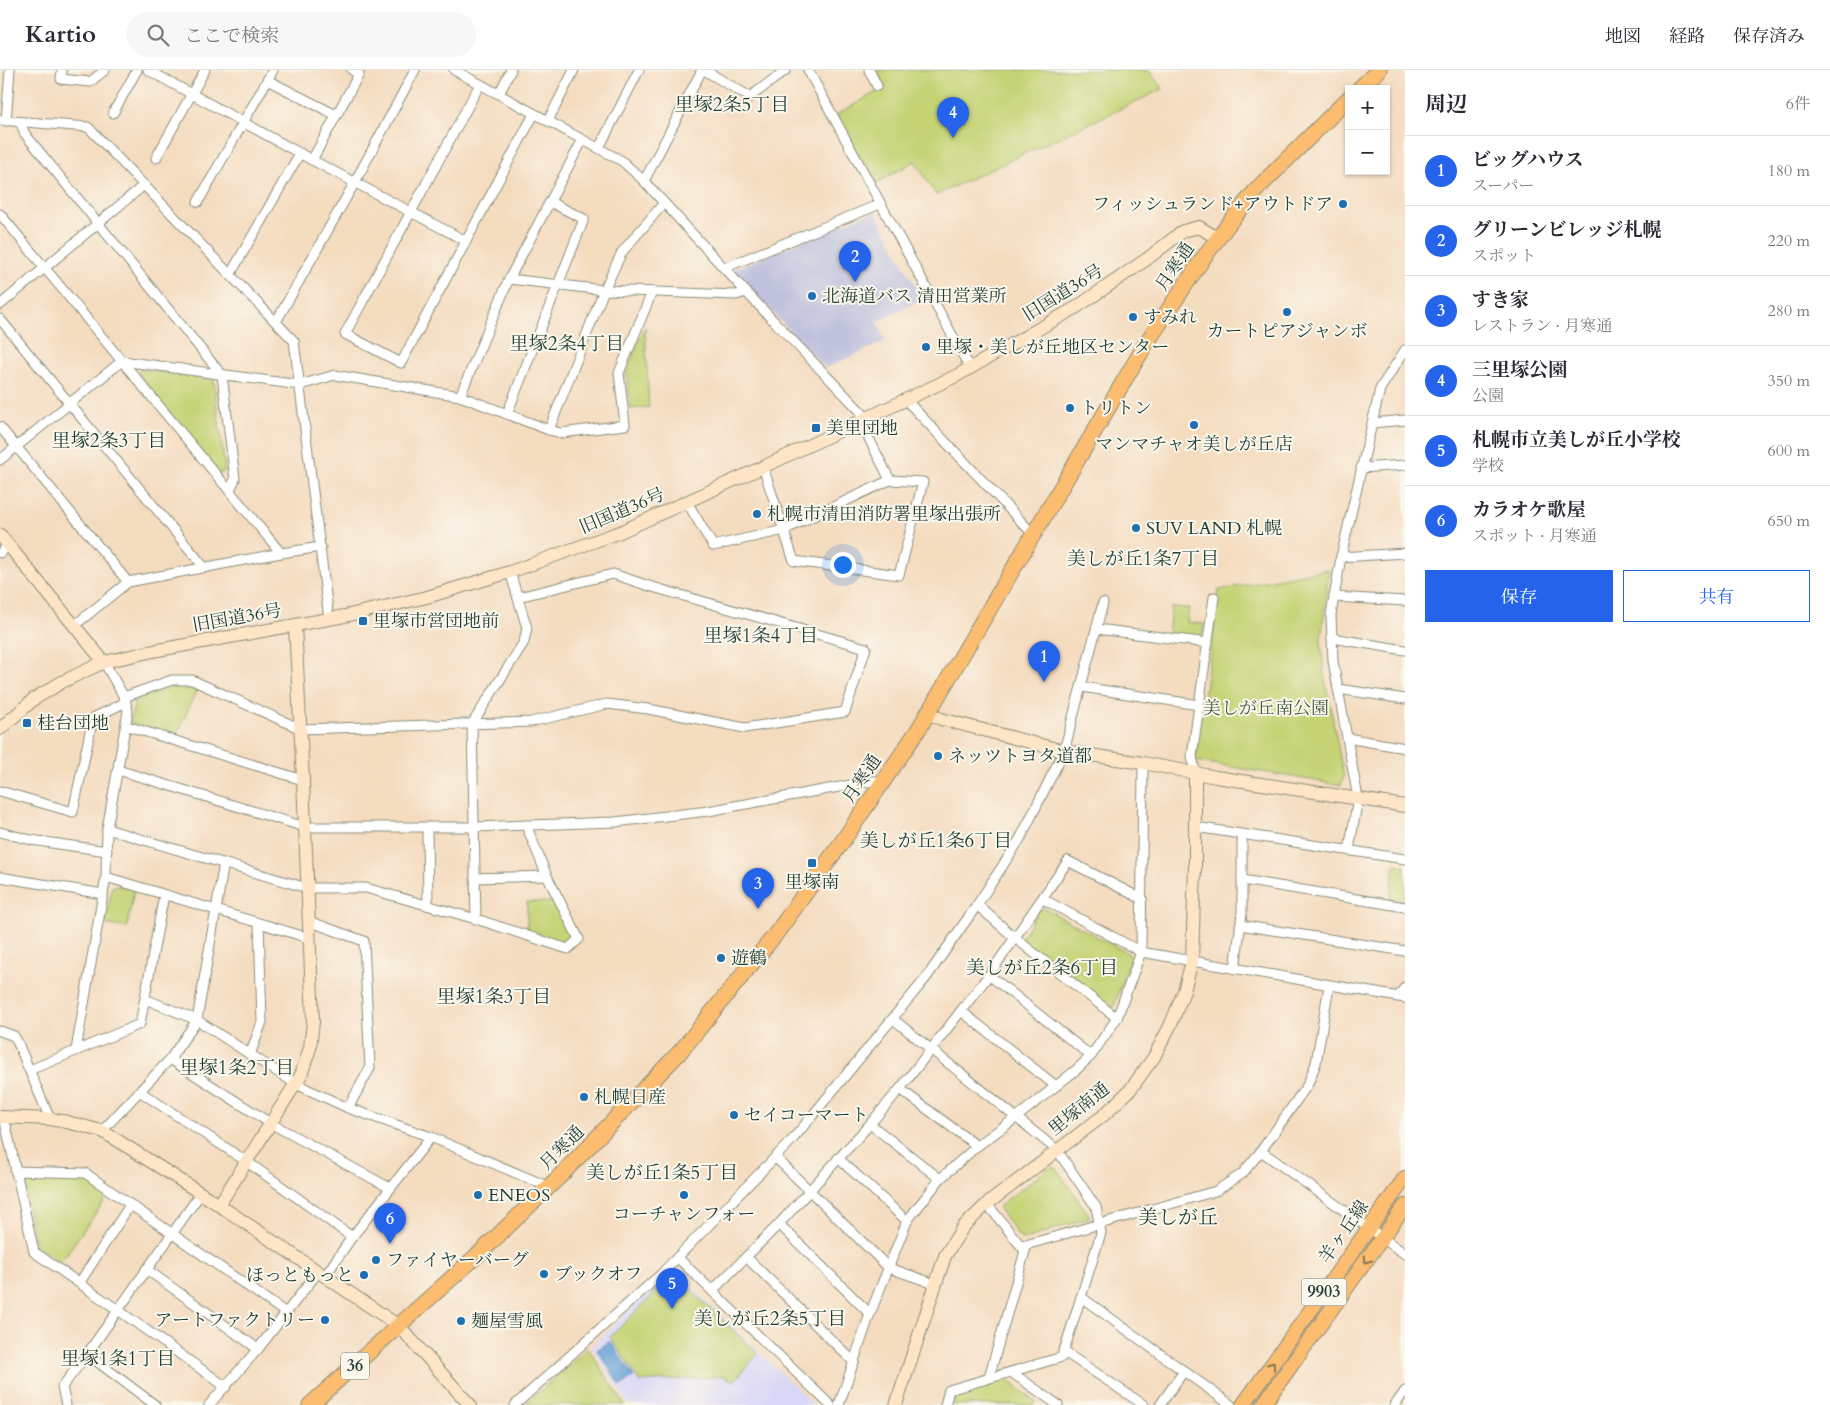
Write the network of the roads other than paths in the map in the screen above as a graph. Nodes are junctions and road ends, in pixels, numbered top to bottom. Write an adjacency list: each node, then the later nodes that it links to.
1 (10, 70): 29 (street)
2 (62, 70): 3 (street)
3 (105, 70)
4 (136, 70): 26 (street)
5 (148, 70): 23 (street)
6 (205, 70): 23 (street)
7 (273, 70): 19 (street)
8 (352, 70): 28 (street)
9 (415, 70): 39 (street)
10 (454, 70): 20 (street)
11 (511, 70): 24 (street)
12 (574, 70): 30 (street)
13 (639, 70): 34 (street)
14 (703, 70): 15 (street); 38 (street)
15 (786, 70)
16 (808, 70): 44 (street)
17 (869, 70): 22 (street)
18 (1379, 70): 21 (highway)
19 (268, 80): 28 (street); 32 (street)
20 (480, 84): 24 (street); 45 (street)
21 (1363, 85)
22 (877, 86)
23 (193, 93): 32 (street); 36 (street)
24 (499, 94): 27 (street)
25 (1345, 102): 48 (highway, 月寒通 / 36)
26 (114, 113)
27 (534, 114): 30 (street); 49 (street)
28 (336, 116): 37 (street)
29 (3, 120): 31 (street)
30 (548, 121): 33 (street)
31 (20, 122): 40 (street); 47 (street)
32 (244, 122): 35 (street); 41 (street)
33 (582, 141): 34 (street); 42 (street)
34 (599, 148): 38 (street)
35 (300, 153): 37 (street); 52 (street)
36 (156, 158)
37 (312, 160): 39 (street)
38 (644, 181): 43 (street)
39 (355, 182): 45 (street); 60 (street)
40 (144, 185): 47 (street); 52 (street)
41 (198, 202)
42 (550, 202): 53 (street); 54 (street)
43 (664, 203): 51 (street); 55 (street)
44 (880, 204): 51 (street); 63 (street)
45 (412, 211): 49 (street); 49 (street)
46 (0, 214): 50 (street)
47 (98, 224): 50 (street); 64 (street)
48 (1217, 238): 63 (street, 旧国道36号); 85 (highway, 月寒通 / 36)
49 (466, 241)
50 (45, 267): 58 (street); 62 (street)
51 (724, 268): 57 (street)
52 (230, 275): 60 (street)
53 (508, 279): 54 (street); 66 (street)
54 (557, 285): 55 (street); 69 (street)
55 (604, 290): 56 (street); 74 (street)
56 (652, 292): 57 (street); 74 (street)
57 (746, 292): 70 (street)
58 (0, 305)
59 (0, 319): 68 (street)
60 (276, 322): 65 (street)
61 (1405, 350): 72 (street)
62 (122, 361): 64 (street); 68 (street); 81 (street)
63 (970, 368): 67 (street, 旧国道36号)
64 (222, 376): 65 (street); 81 (street)
65 (300, 385): 66 (street); 86 (street)
66 (460, 396): 69 (street)
67 (905, 399): 70 (street, 旧国道36号); 85 (street)
68 (69, 404): 75 (street); 91 (street)
69 (507, 414): 74 (street)
70 (863, 419): 78 (street, 旧国道36号); 80 (street)
71 (1405, 420): 72 (street)
72 (1372, 423): 79 (street)
73 (0, 427): 75 (street)
74 (549, 430)
75 (17, 447): 76 (street); 93 (street)
76 (0, 460)
77 (1405, 465): 79 (street)
78 (764, 467): 82 (street, 旧国道36号); 83 (street)
79 (1361, 468): 90 (street)
80 (890, 480): 83 (street); 83 (street)
81 (230, 490): 88 (street)
82 (687, 502): 83 (street); 92 (street, 旧国道36号)
83 (784, 530)
84 (0, 535): 87 (street)
85 (1034, 535): 112 (highway, 月寒通 / 36)
86 (321, 547): 88 (street); 99 (street)
87 (4, 549): 100 (street)
88 (281, 552): 91 (street)
89 (1405, 552): 90 (street)
90 (1341, 557): 94 (street)
91 (204, 567): 93 (street)
92 (510, 572): 95 (street); 99 (street, 旧国道36号)
93 (128, 582): 100 (street)
94 (1334, 597): 97 (street); 103 (street)
95 (518, 598): 113 (street); 113 (street)
96 (1214, 598): 104 (street)
97 (1405, 601)
98 (1103, 603): 102 (street)
99 (329, 619): 101 (street, 旧国道36号)
100 (74, 625): 106 (street)
101 (295, 625): 106 (street, 旧国道36号); 116 (street)
102 (1097, 629): 104 (street); 107 (street)
103 (1332, 638): 105 (street); 108 (street)
104 (1208, 643): 111 (street)
105 (1405, 650)
106 (104, 662): 109 (street); 115 (street, 旧国道36号)
107 (1082, 687): 111 (street); 119 (street)
108 (1338, 689): 110 (street); 117 (street)
109 (125, 699): 114 (street); 116 (street); 125 (street)
110 (1405, 700)
111 (1199, 705): 122 (street)
112 (928, 713): 119 (street); 124 (highway, 月寒通 / 36)
113 (472, 724): 116 (street); 130 (street)
114 (126, 726): 121 (street); 123 (street)
115 (0, 729)
116 (301, 729): 123 (street)
117 (1347, 738): 118 (street); 126 (street)
118 (1405, 748)
119 (1064, 751): 120 (street); 151 (street)
120 (1143, 763): 122 (street); 148 (street)
121 (118, 770): 129 (street); 133 (street)
122 (1195, 772): 126 (street); 131 (street, 里塚南通)
123 (304, 780): 129 (street)
124 (884, 781): 128 (street); 201 (highway, 月寒通 / 36)
125 (0, 791)
126 (1358, 798): 127 (street); 136 (street)
127 (1405, 806)
128 (526, 826): 130 (street); 140 (street)
129 (305, 827): 132 (street); 145 (street)
130 (474, 827): 132 (street); 143 (street)
131 (1195, 827): 135 (street); 162 (street, 里塚南通)
132 (427, 828): 150 (street)
133 (107, 829): 137 (street); 139 (street)
134 (0, 832): 137 (street)
135 (1242, 836): 136 (street); 144 (street)
136 (1349, 850): 138 (street)
137 (107, 851): 142 (street)
138 (1405, 859)
139 (224, 863): 145 (street); 153 (street)
140 (547, 876): 143 (street); 154 (street)
141 (0, 877): 146 (street)
142 (106, 877): 146 (street); 147 (street)
143 (475, 878): 154 (street)
144 (1242, 880): 152 (street); 157 (street)
145 (307, 888): 150 (street); 155 (street)
146 (103, 894): 174 (street)
147 (164, 895): 153 (street); 168 (street)
148 (1142, 898): 149 (street); 161 (street)
149 (1043, 899): 159 (street); 161 (street)
150 (428, 905): 154 (street)
151 (977, 906): 159 (street); 171 (street)
152 (1405, 907)
153 (216, 910): 156 (street); 172 (street)
154 (476, 919)
155 (308, 921): 158 (street); 184 (street)
156 (259, 924): 158 (street); 176 (street)
157 (1240, 925): 160 (street); 163 (street)
158 (308, 938): 180 (street)
159 (1015, 938): 164 (street); 170 (street)
160 (1405, 951)
161 (1141, 952): 162 (street); 170 (street)
162 (1192, 961): 163 (street); 193 (street, 里塚南通)
163 (1235, 969): 165 (street)
164 (989, 975): 169 (street); 177 (street)
165 (1329, 986): 167 (street); 194 (street)
166 (1405, 987): 167 (street)
167 (1402, 998)
168 (145, 999): 172 (street); 174 (street)
169 (961, 1011): 175 (street); 181 (street)
170 (1117, 1018): 177 (street)
171 (893, 1019): 175 (street); 195 (street)
172 (197, 1020): 176 (street); 178 (street)
173 (0, 1031): 179 (street)
174 (76, 1050): 179 (street)
175 (931, 1050): 182 (street); 186 (street)
176 (250, 1054): 180 (street)
177 (1090, 1056): 181 (street)
178 (170, 1059): 183 (street); 188 (street)
179 (30, 1070): 187 (street)
180 (296, 1084): 184 (street); 188 (street)
181 (1056, 1086): 186 (street)
182 (900, 1089): 189 (street); 192 (street)
183 (139, 1092): 190 (street); 197 (street)
184 (348, 1108): 191 (street)
185 (2, 1117): 187 (street); 198 (street)
186 (1017, 1118): 192 (street); 193 (street)
187 (50, 1119): 190 (street)
188 (270, 1123): 197 (street); 202 (street)
189 (870, 1124): 196 (street); 200 (street)
190 (102, 1131): 204 (street)
191 (431, 1137): 201 (street); 202 (street)
192 (977, 1146): 200 (street)
193 (1057, 1150): 205 (street, 里塚南通); 210 (street)
194 (1261, 1151): 210 (street); 212 (street)
195 (775, 1157): 203 (street); 218 (street)
196 (838, 1158): 203 (street); 209 (street)
197 (246, 1161): 207 (street); 214 (street)
198 (16, 1171): 206 (street); 223 (street)
199 (1405, 1178): 212 (main road, 羊ヶ丘線 / 9903)
200 (940, 1179): 209 (street)
201 (549, 1187): 230 (highway, 月寒通 / 36)
202 (390, 1188): 214 (street)
203 (810, 1190): 211 (street); 220 (street)
204 (201, 1193): 207 (street); 213 (street)
205 (987, 1204): 216 (street); 224 (street, 里塚南通)
206 (130, 1205): 213 (street); 223 (street)
207 (219, 1205): 222 (street)
208 (1405, 1206): 215 (main road, 羊ヶ丘線 / 9903)
209 (907, 1221): 220 (street)
210 (1100, 1223): 216 (street); 226 (street)
211 (779, 1224): 219 (street); 229 (street)
212 (1369, 1229): 215 (street); 254 (main road, 羊ヶ丘線 / 9903, one-way to 212)
213 (172, 1233): 221 (street); 228 (street)
214 (352, 1237): 222 (street)
215 (1382, 1238): 217 (street); 255 (main road, 羊ヶ丘線 / 9903, one-way to 255)
216 (1022, 1246): 237 (street)
217 (1405, 1254)
218 (677, 1257): 225 (street); 245 (street)
219 (746, 1257): 225 (street); 234 (street)
220 (888, 1268): 224 (street); 229 (street)
221 (146, 1269): 227 (street); 231 (street)
222 (322, 1274): 228 (street); 230 (street)
223 (80, 1282): 227 (street)
224 (935, 1284): 248 (street, 里塚南通)
225 (712, 1291): 246 (street)
226 (1081, 1297): 232 (street); 235 (street)
227 (118, 1310): 233 (street); 238 (street)
228 (286, 1313): 231 (street)
229 (870, 1314): 234 (street)
230 (400, 1326): 243 (highway, 月寒通 / 36); 244 (street)
231 (258, 1349): 238 (street)
232 (1063, 1351): 236 (street); 251 (street)
233 (88, 1354): 240 (street); 241 (street)
234 (854, 1362): 247 (street)
235 (1184, 1371): 252 (street); 253 (street)
236 (1010, 1372): 237 (street); 250 (street)
237 (989, 1377): 249 (street)
238 (226, 1387): 242 (street)
239 (1405, 1391): 256 (street)
240 (66, 1405)
241 (156, 1405)
242 (210, 1405)
243 (310, 1405)
244 (470, 1405)
245 (515, 1405)
246 (830, 1405)
247 (839, 1405)
248 (896, 1405)
249 (945, 1405)
250 (1058, 1405)
251 (1144, 1405)
252 (1160, 1405)
253 (1231, 1405)
254 (1243, 1405)
255 (1263, 1405)
256 (1395, 1405)

